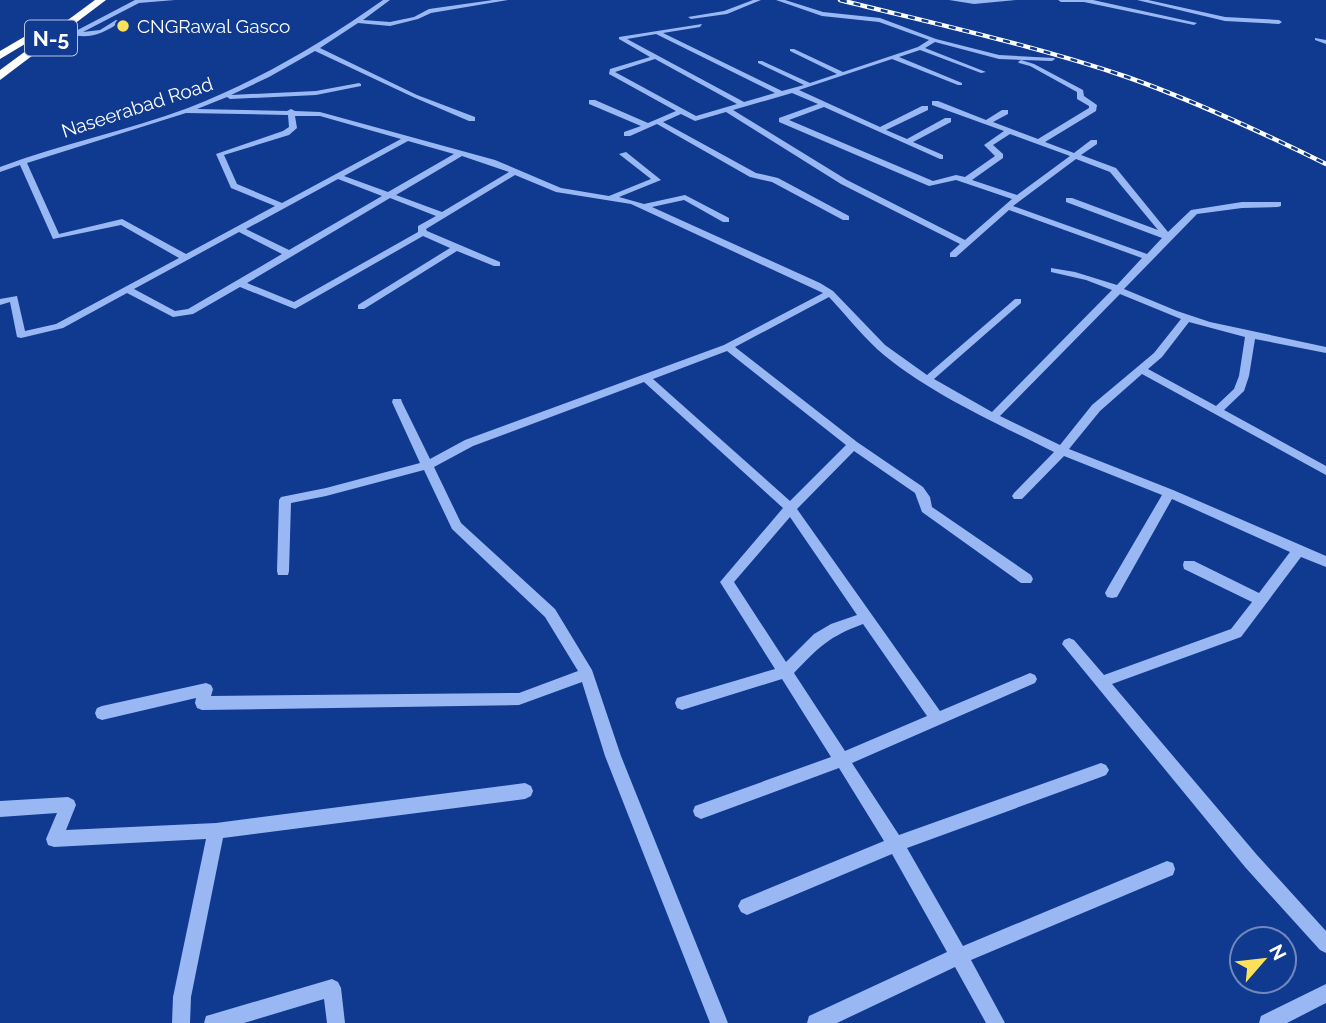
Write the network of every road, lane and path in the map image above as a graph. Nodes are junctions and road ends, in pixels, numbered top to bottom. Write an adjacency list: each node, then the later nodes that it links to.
1 (86, 0): 21 (highway, N-5)
2 (102, 0): 16 (highway, N-5)
3 (172, 0): 14 (street)
4 (387, 0): 18 (street, Naseerabad Road)
5 (505, 0): 18 (street)
6 (758, 0): 22 (street)
7 (779, 0): 24 (street)
8 (953, 0): 9 (street)
9 (1013, 0)
10 (1060, 0): 11 (street)
11 (1088, 0): 20 (street)
12 (1117, 0): 15 (street)
13 (1140, 0): 19 (street)
14 (139, 1): 17 (street)
15 (1124, 1)
16 (82, 14): 17 (street); 21 (highway, N-5)
17 (104, 17): 17 (street)
18 (358, 21): 27 (street, Naseerabad Road)
19 (1279, 22)
20 (1194, 23)
21 (50, 32): 29 (highway, N-5); 34 (highway); 36 (highway); 39 (highway, N-5)
22 (656, 32): 30 (street); 44 (street)
23 (1317, 39): 25 (street)
24 (934, 40): 26 (street); 32 (street)
25 (1326, 42)
26 (920, 48): 31 (street); 37 (street)
27 (316, 50): 45 (street, Naseerabad Road); 56 (street)
28 (792, 50): 38 (street)
29 (0, 56)
30 (656, 57): 49 (street); 54 (street)
31 (892, 57): 38 (street); 42 (street)
32 (999, 57): 33 (street); 65 (street)
33 (1052, 59)
34 (0, 62)
35 (760, 62): 41 (street)
36 (0, 71)
37 (983, 72)
38 (843, 74): 41 (street)
39 (0, 76)
40 (359, 85): 45 (street)
41 (810, 85): 43 (street)
42 (960, 85)
43 (792, 90): 44 (street); 48 (street)
44 (781, 93): 49 (street)
45 (223, 97): 52 (street, Naseerabad Road)
46 (592, 102): 60 (street)
47 (935, 103): 59 (street)
48 (826, 104): 61 (street); 76 (street)
49 (744, 105): 51 (street)
50 (925, 108): 61 (street)
51 (728, 110): 54 (street); 91 (street)
52 (185, 111): 53 (street); 72 (street, Naseerabad Road)
53 (291, 111): 64 (street); 82 (street)
54 (681, 112): 58 (street)
55 (1004, 112): 59 (street)
56 (472, 119)
57 (948, 120): 66 (street)
58 (656, 121): 60 (street); 86 (street)
59 (988, 122): 62 (street)
60 (646, 125): 63 (street)
61 (880, 130): 66 (street)
62 (1011, 130): 65 (street); 76 (street)
63 (627, 134)
64 (406, 139): 68 (street); 75 (street)
65 (1041, 141): 70 (street)
66 (907, 142): 71 (street)
67 (1094, 142): 70 (street)
68 (461, 153): 74 (street); 77 (street)
69 (623, 155): 78 (street)
70 (1078, 155): 79 (street); 90 (street)
71 (940, 157)
72 (22, 161): 73 (street, Naseerabad Road); 95 (street)
73 (0, 170)
74 (514, 172): 78 (street); 85 (street)
75 (337, 176): 77 (street); 82 (street)
76 (965, 181): 79 (street)
77 (389, 196): 85 (street); 93 (street)
78 (611, 197): 83 (street)
79 (1018, 198): 84 (street)
80 (1069, 200): 90 (street)
81 (1278, 204): 90 (street)
82 (283, 206): 88 (street)
83 (642, 207): 87 (street); 102 (street)
84 (1010, 208): 91 (street); 96 (street)
85 (442, 215): 89 (street)
86 (846, 218)
87 (726, 220)
88 (239, 229): 93 (street); 95 (street)
89 (423, 233): 92 (street); 99 (street)
90 (1168, 237): 96 (street)
91 (966, 243): 94 (street)
92 (457, 247): 97 (street); 105 (street)
93 (289, 254): 99 (street)
94 (953, 255)
95 (185, 257): 100 (street)
96 (1147, 257): 101 (street)
97 (498, 264)
98 (1054, 270): 101 (street)
99 (239, 283): 100 (street)
100 (126, 289): 104 (street)
101 (1116, 290): 106 (street); 115 (street)
102 (830, 293): 108 (street); 112 (street)
103 (1018, 301): 112 (street)
104 (0, 302)
105 (361, 307)
106 (1186, 318): 107 (street); 110 (street)
107 (1252, 336): 109 (street); 114 (street)
108 (728, 347): 111 (street); 116 (street)
109 (1326, 349)
110 (1142, 370): 114 (street); 117 (street)
111 (646, 378): 118 (street); 122 (street)
112 (927, 380): 115 (street)
113 (397, 402): 118 (street)
114 (1218, 411): 119 (street)
115 (993, 417): 117 (street)
116 (853, 446): 122 (street); 127 (street)
117 (1062, 451): 120 (street); 121 (street)
118 (427, 465): 126 (street); 133 (street)
119 (1326, 471)
120 (1169, 493): 123 (street); 128 (street)
121 (1018, 496)
122 (790, 508): 130 (street); 132 (street)
123 (1299, 550): 124 (street); 129 (street)
124 (1326, 562)
125 (1189, 565): 129 (street)
126 (283, 571)
127 (1026, 579)
128 (1112, 593)
129 (1260, 600): 135 (street)
130 (866, 617): 132 (street); 138 (street)
131 (1069, 644): 135 (street)
132 (785, 672): 136 (street); 139 (street)
133 (587, 674): 137 (street); 154 (street)
134 (1030, 679): 138 (street)
135 (1101, 682): 148 (street)
136 (682, 703)
137 (102, 713)
138 (937, 719): 139 (street)
139 (842, 760): 143 (street); 145 (street)
140 (1101, 770): 145 (street)
141 (524, 792): 144 (street)
142 (0, 809): 144 (street)
143 (701, 811)
144 (216, 831): 151 (street)
145 (896, 844): 147 (street); 149 (street)
146 (1167, 869): 149 (street)
147 (747, 906)
148 (1326, 944)
149 (959, 956): 155 (street); 156 (street)
150 (1326, 993): 157 (street)
151 (181, 1023)
152 (213, 1023): 153 (street)
153 (336, 1023)
154 (719, 1023)
155 (816, 1023)
156 (996, 1023)
157 (1268, 1023)

